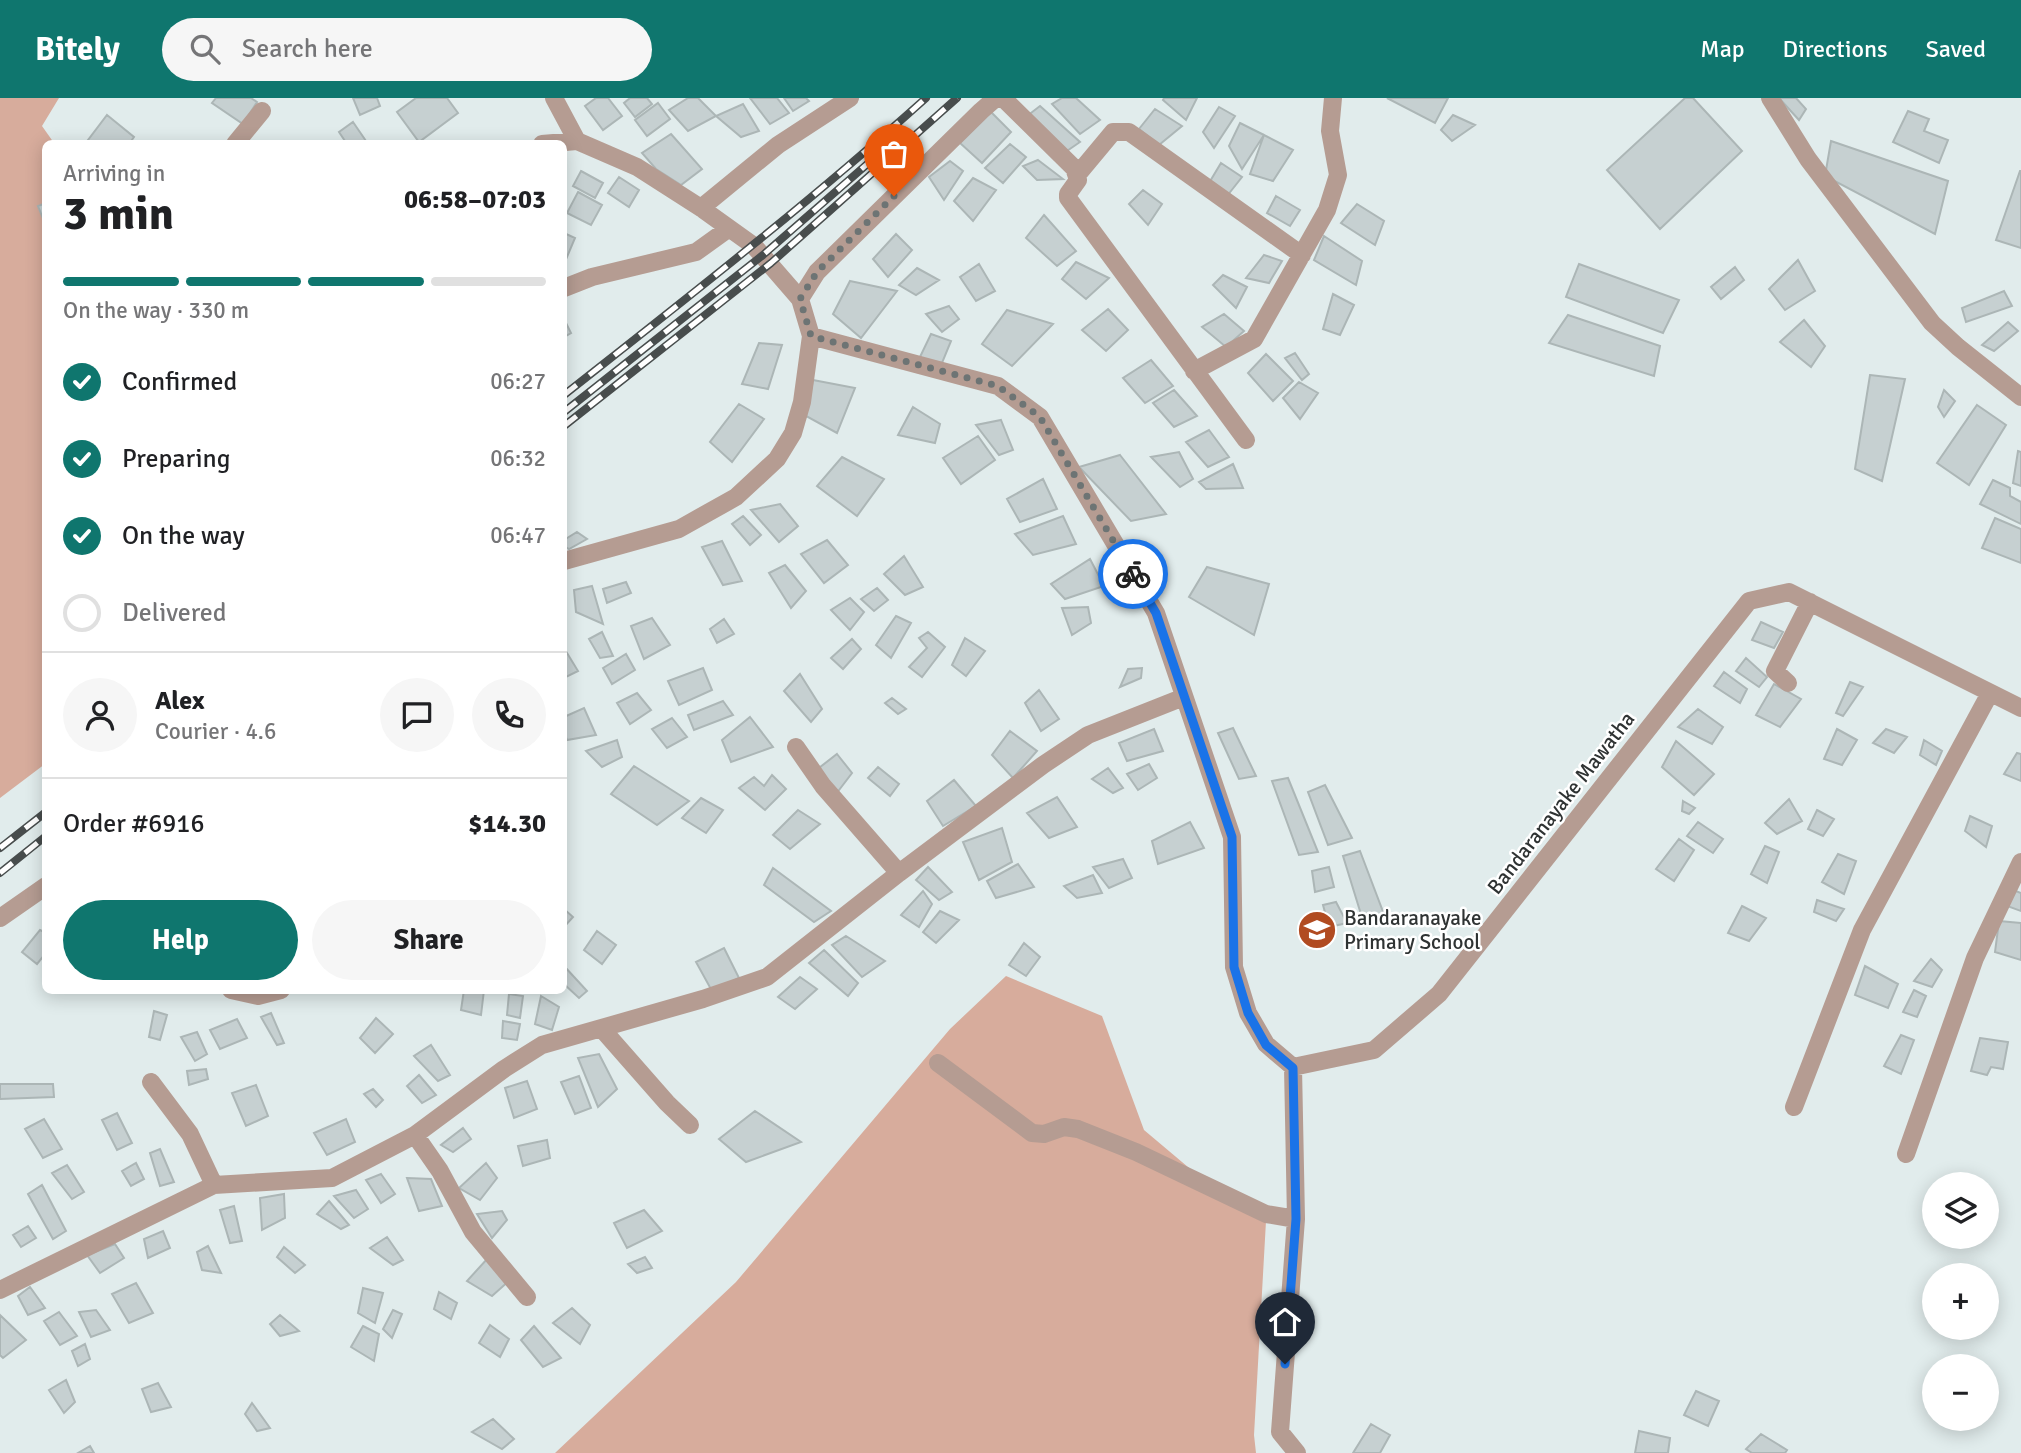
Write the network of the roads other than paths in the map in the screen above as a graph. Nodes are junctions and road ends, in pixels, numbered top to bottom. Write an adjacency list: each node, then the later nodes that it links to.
1 (554, 98): 9 (street)
2 (850, 98): 12 (street)
3 (996, 98): 16 (street)
4 (1003, 98): 11 (street)
5 (1334, 98): 14 (street)
6 (1770, 98): 19 (street)
7 (262, 111): 8 (street)
8 (238, 140)
9 (577, 141): 10 (street); 12 (street)
10 (567, 142)
11 (1078, 174): 14 (street); 18 (street)
12 (701, 208): 13 (street)
13 (728, 229): 15 (street); 16 (street)
14 (1302, 255): 18 (street)
15 (567, 287)
16 (800, 299): 17 (street)
17 (811, 336): 21 (street); 25 (street)
18 (1194, 371): 20 (street)
19 (2021, 397)
20 (1246, 440)
21 (567, 560)
22 (1810, 602): 23 (street); 24 (street, Bandaranayake Mawatha); 34 (street, Bandaranayake Mawatha)
23 (1788, 683)
24 (1990, 693): 26 (street, Bandaranayake Mawatha); 36 (street)
25 (1184, 698): 29 (street); 34 (street)
26 (2021, 708)
27 (796, 747): 29 (street)
28 (2021, 862): 39 (street)
29 (899, 873): 32 (street)
30 (42, 889): 31 (street)
31 (0, 918)
32 (602, 1029): 37 (street); 38 (street)
33 (938, 1063): 41 (street)
34 (1293, 1068): 41 (street)
35 (151, 1082): 40 (street)
36 (1794, 1107)
37 (690, 1125)
38 (415, 1135): 40 (street); 43 (street)
39 (1906, 1154)
40 (214, 1185): 42 (street)
41 (1296, 1219): 44 (street)
42 (0, 1290)
43 (527, 1297)
44 (1297, 1453)

